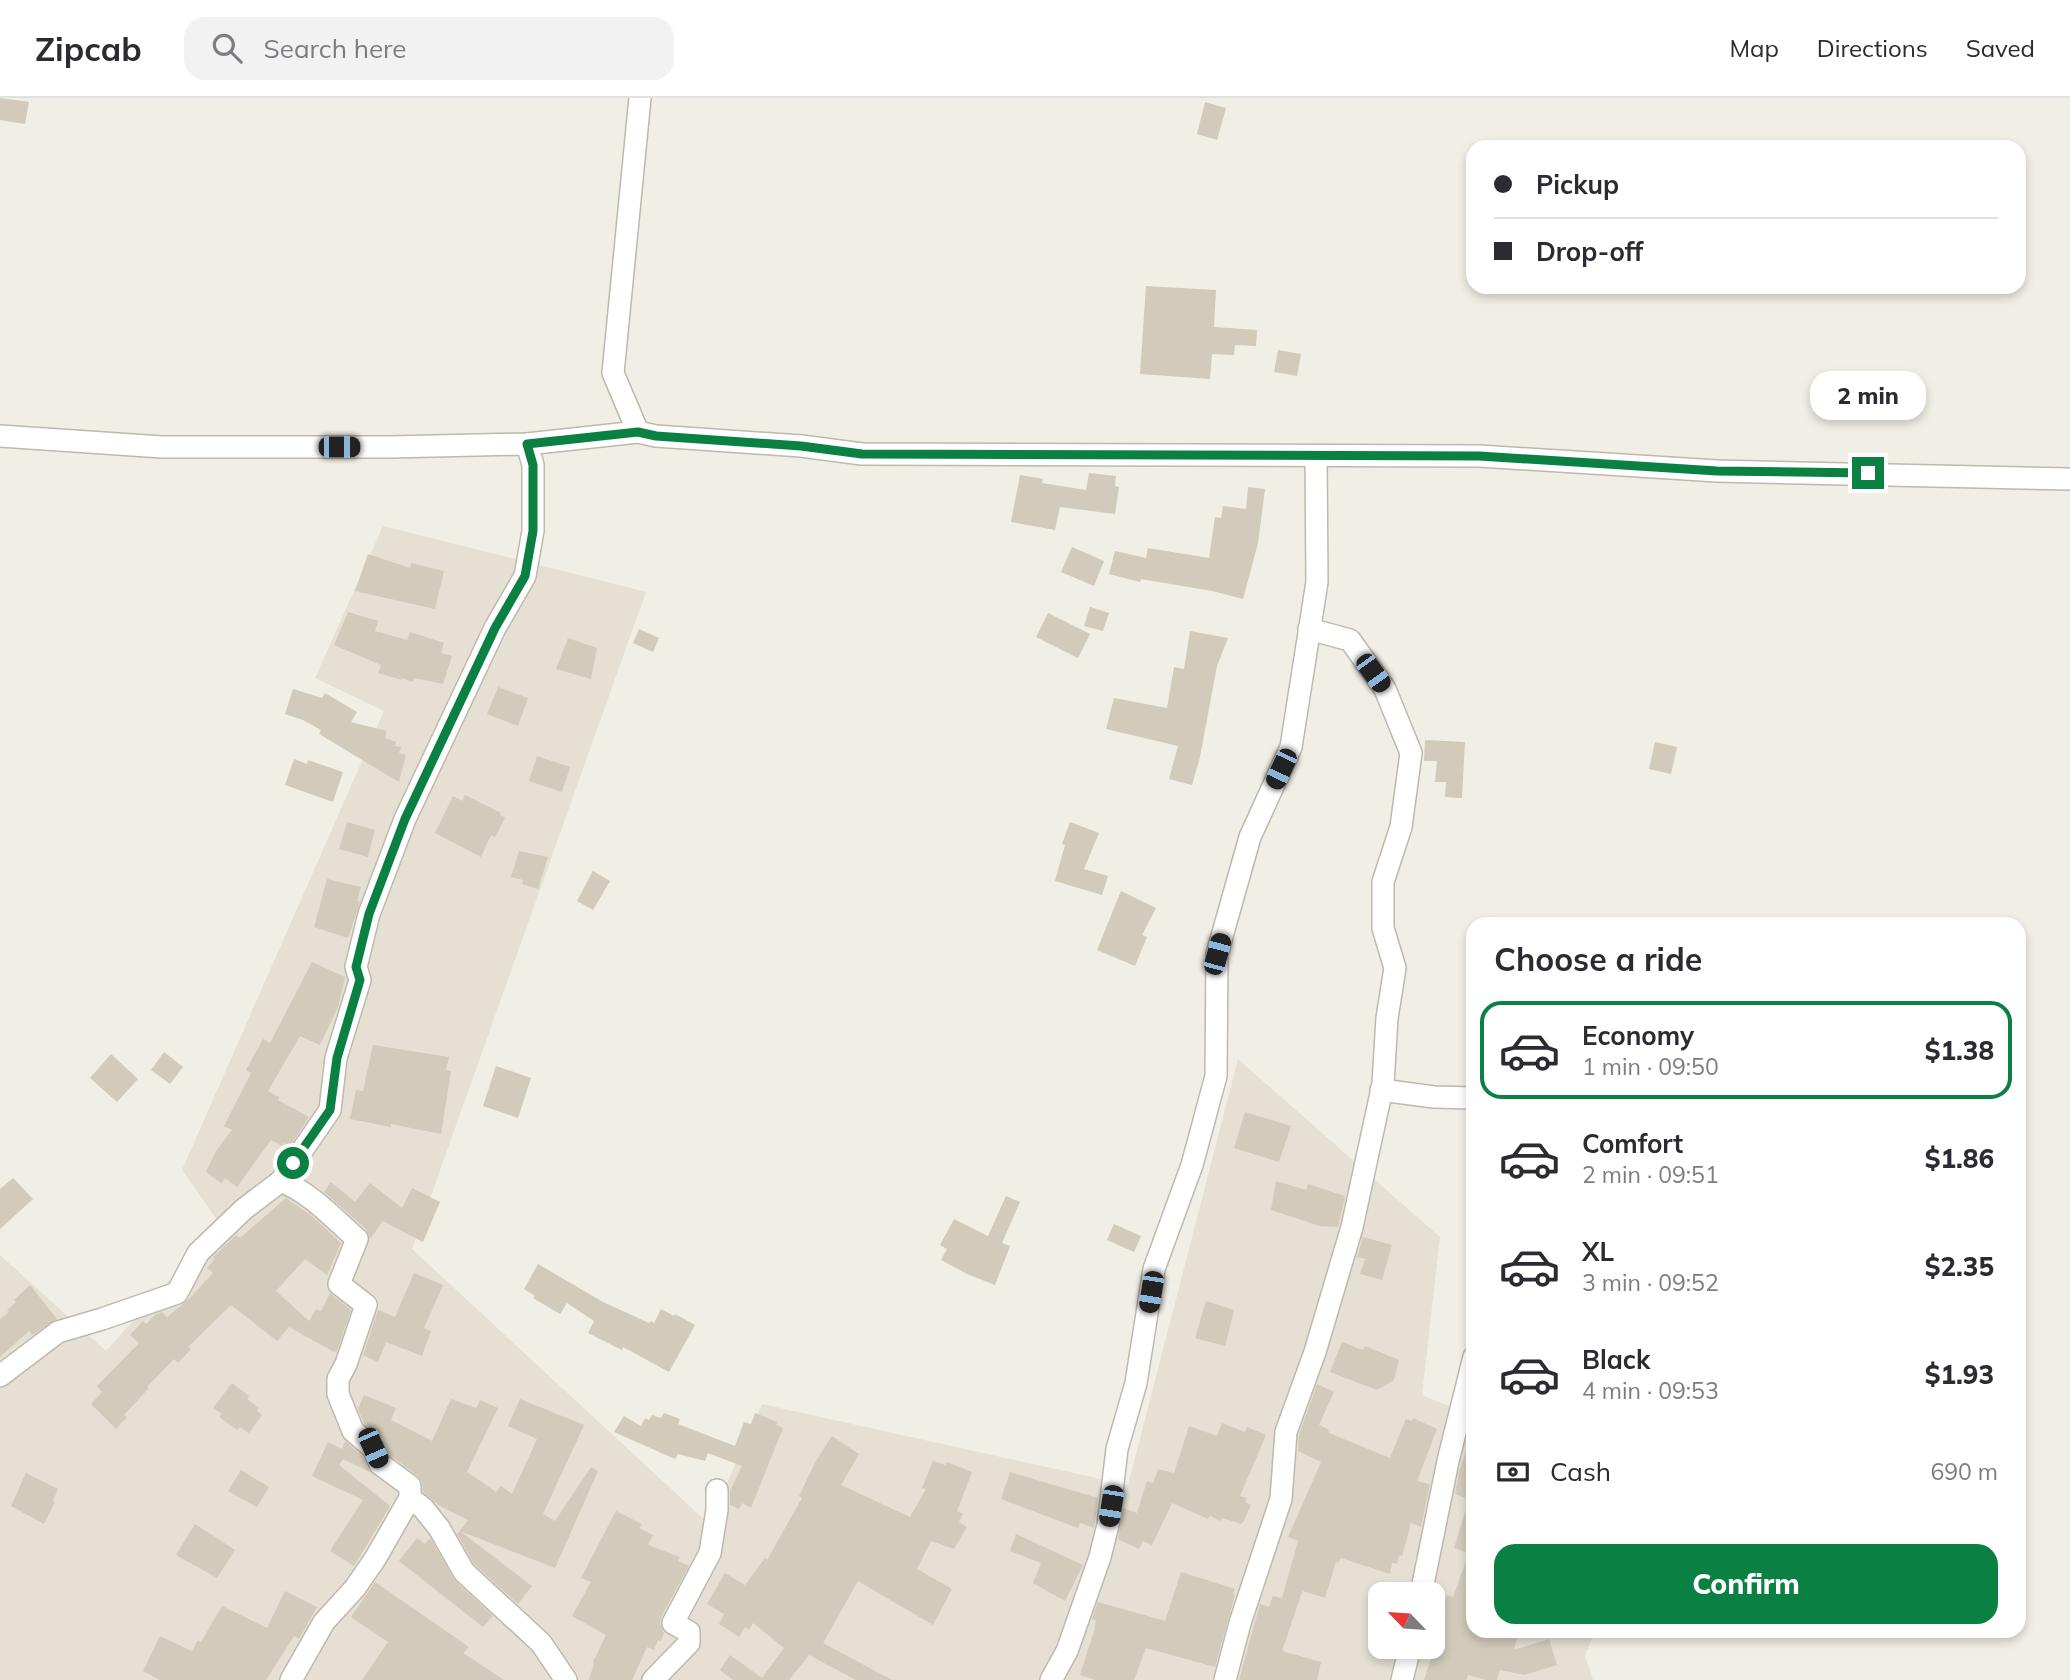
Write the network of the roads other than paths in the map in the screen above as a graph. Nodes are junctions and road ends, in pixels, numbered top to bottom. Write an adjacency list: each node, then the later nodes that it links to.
1 (640, 98): 2 (street)
2 (638, 432): 4 (street); 5 (street)
3 (0, 436): 4 (street)
4 (527, 444): 10 (street)
5 (1316, 456): 6 (street); 7 (street)
6 (2070, 479)
7 (1309, 629): 8 (street); 20 (street)
8 (1381, 1090): 9 (street); 21 (street)
9 (1466, 1098)
10 (281, 1181): 11 (street); 14 (street)
11 (0, 1376)
12 (1466, 1389): 15 (street)
13 (717, 1490): 19 (street)
14 (410, 1498): 17 (street); 18 (street)
15 (1424, 1582)
16 (1406, 1659): 22 (street)
17 (291, 1680)
18 (566, 1680)
19 (653, 1680)
20 (1051, 1680)
21 (1224, 1680)
22 (1402, 1680)

